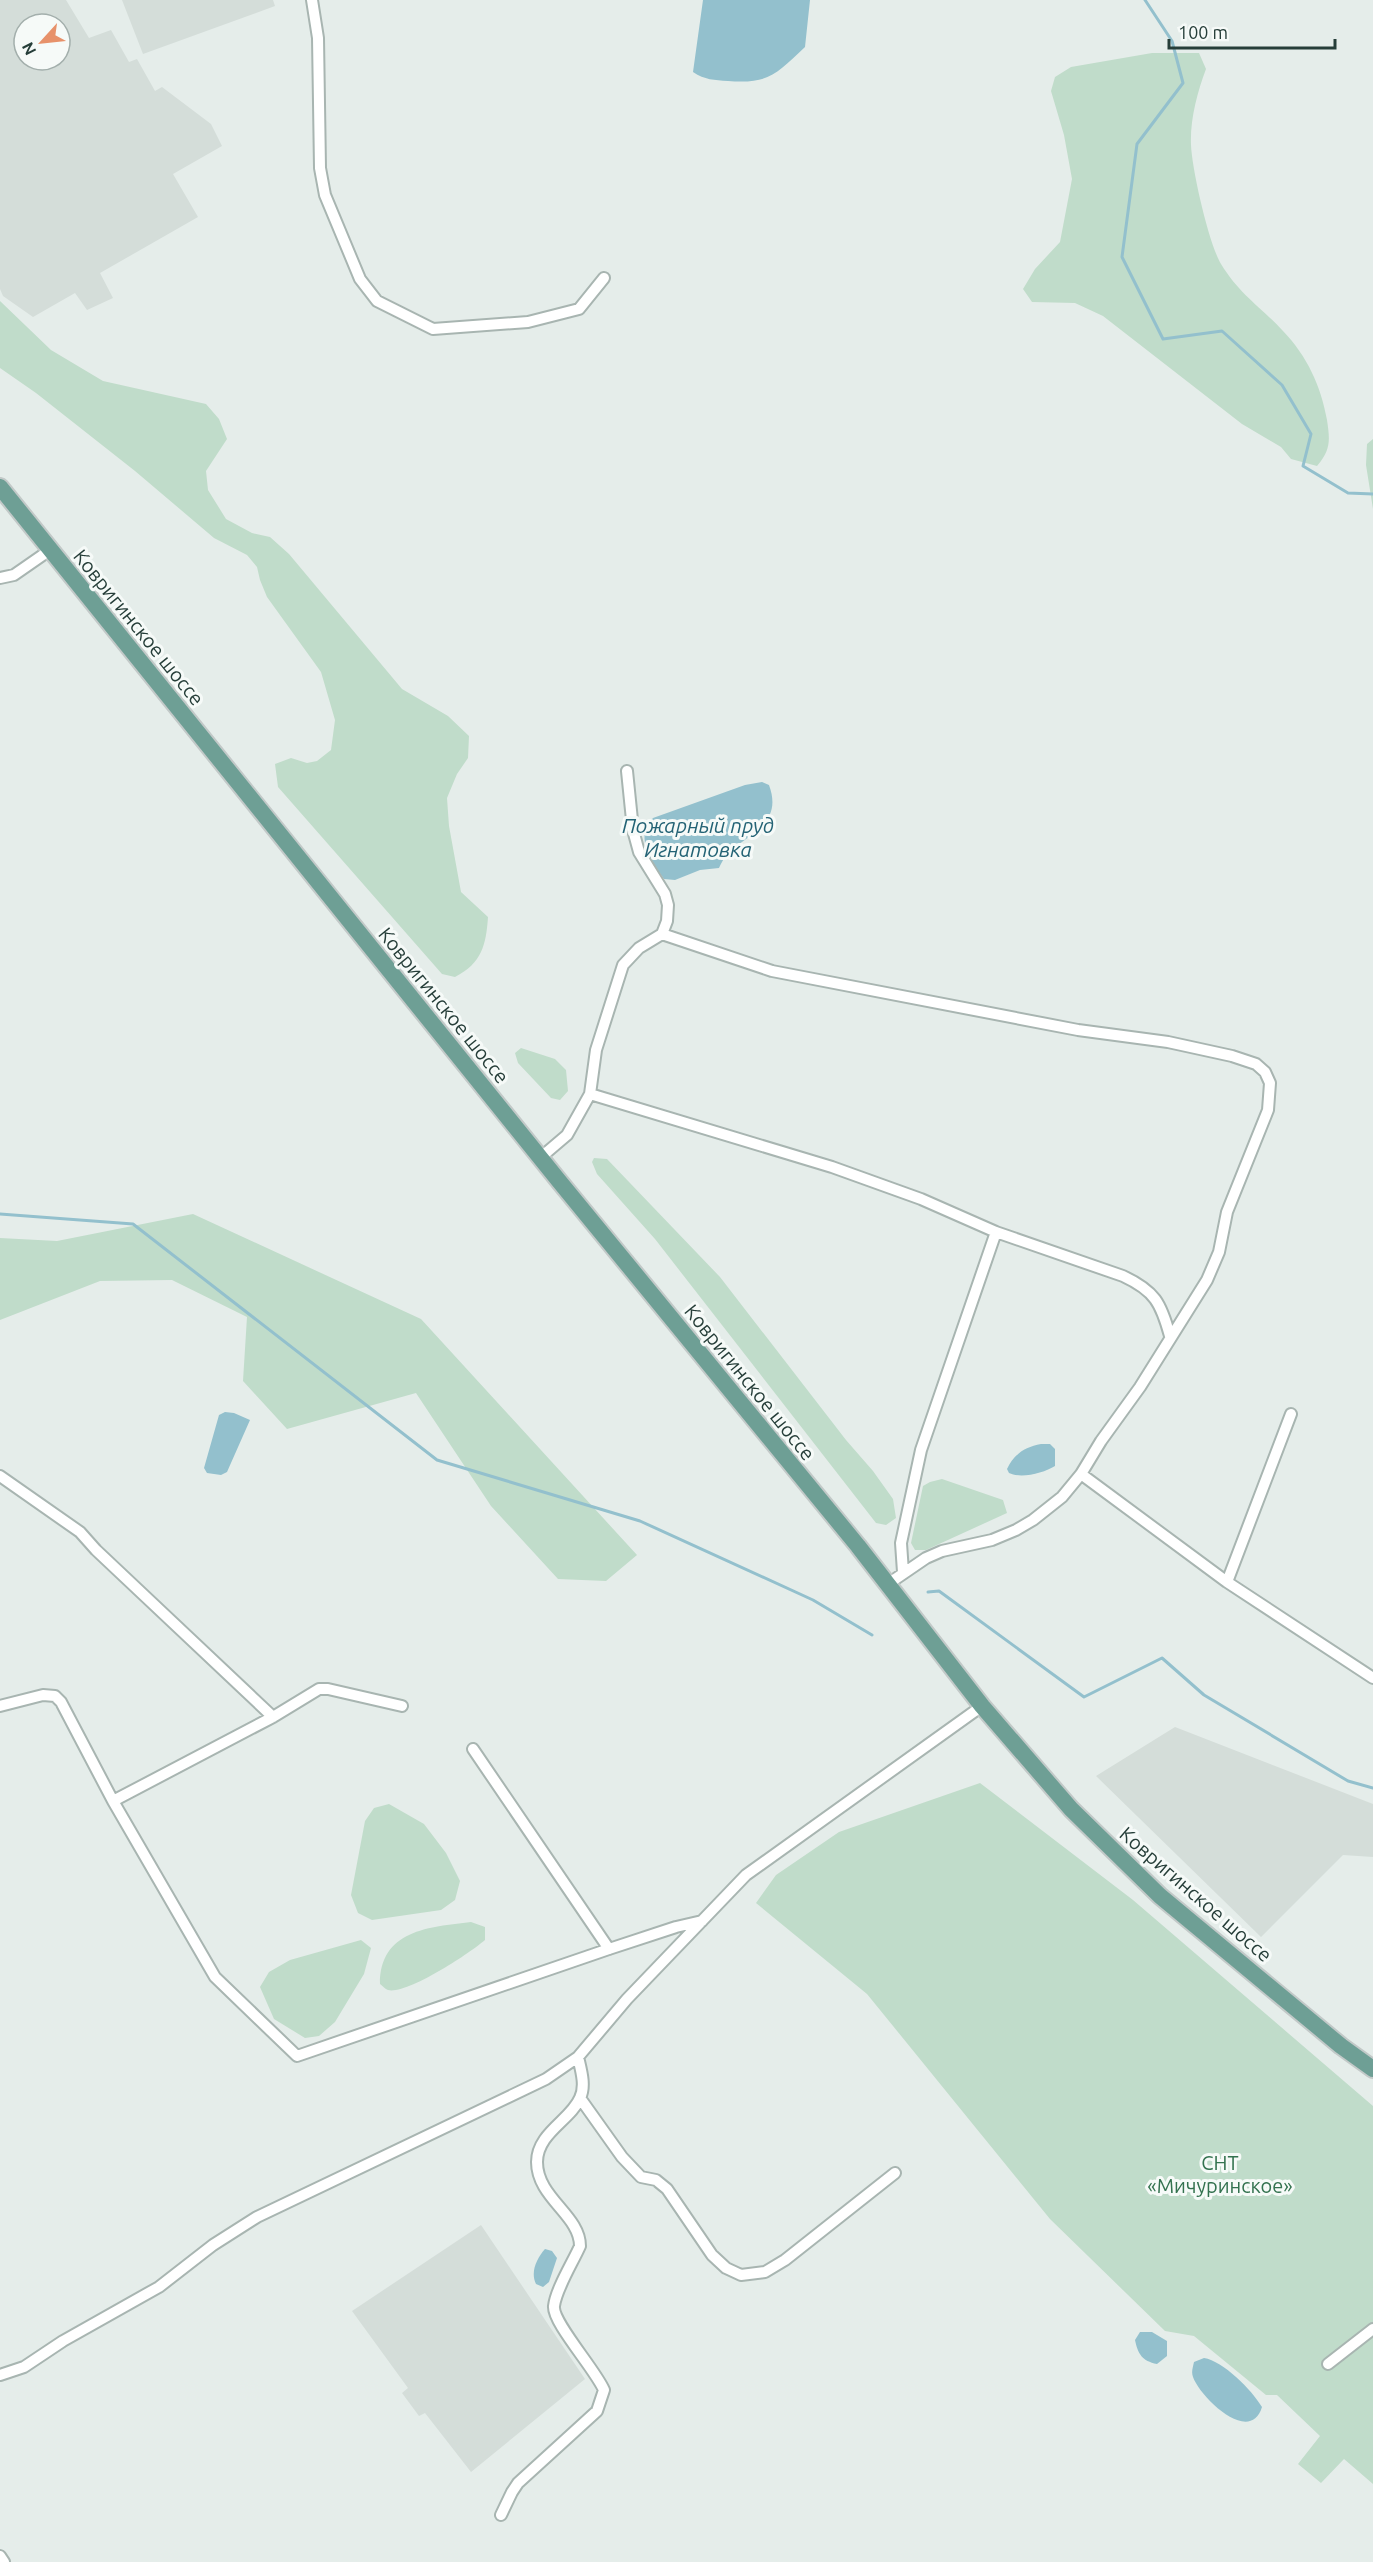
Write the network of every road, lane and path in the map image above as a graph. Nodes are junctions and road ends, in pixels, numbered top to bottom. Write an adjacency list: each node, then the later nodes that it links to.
1 (312, 0): 2 (street)
2 (604, 278)
3 (0, 487): 4 (main road, Ковригинское шоссе)
4 (50, 550): 5 (street); 9 (main road, Ковригинское шоссе)
5 (0, 578)
6 (627, 771): 7 (street)
7 (662, 934): 8 (street); 11 (street)
8 (590, 1094): 9 (street); 10 (street)
9 (540, 1158): 17 (main road, Ковригинское шоссе)
10 (996, 1232): 11 (street); 15 (street)
11 (1170, 1336): 13 (street)
12 (1291, 1414): 16 (street)
13 (1081, 1474): 15 (street); 16 (street)
14 (0, 1476): 22 (street)
15 (903, 1572): 17 (street)
16 (1227, 1582): 18 (street)
17 (888, 1584): 21 (main road, Ковригинское шоссе)
18 (1373, 1678)
19 (0, 1706): 24 (street)
20 (402, 1706): 22 (street)
21 (982, 1706): 25 (street); 28 (main road, Ковригинское шоссе)
22 (273, 1717): 24 (street)
23 (473, 1749): 26 (street)
24 (113, 1801): 26 (street)
25 (702, 1921): 26 (street); 27 (street)
26 (609, 1949)
27 (578, 2057): 29 (street); 33 (street)
28 (1373, 2069)
29 (580, 2098): 30 (street); 34 (street)
30 (895, 2173)
31 (1373, 2329): 32 (street)
32 (1328, 2364)
33 (0, 2375)
34 (501, 2515)

